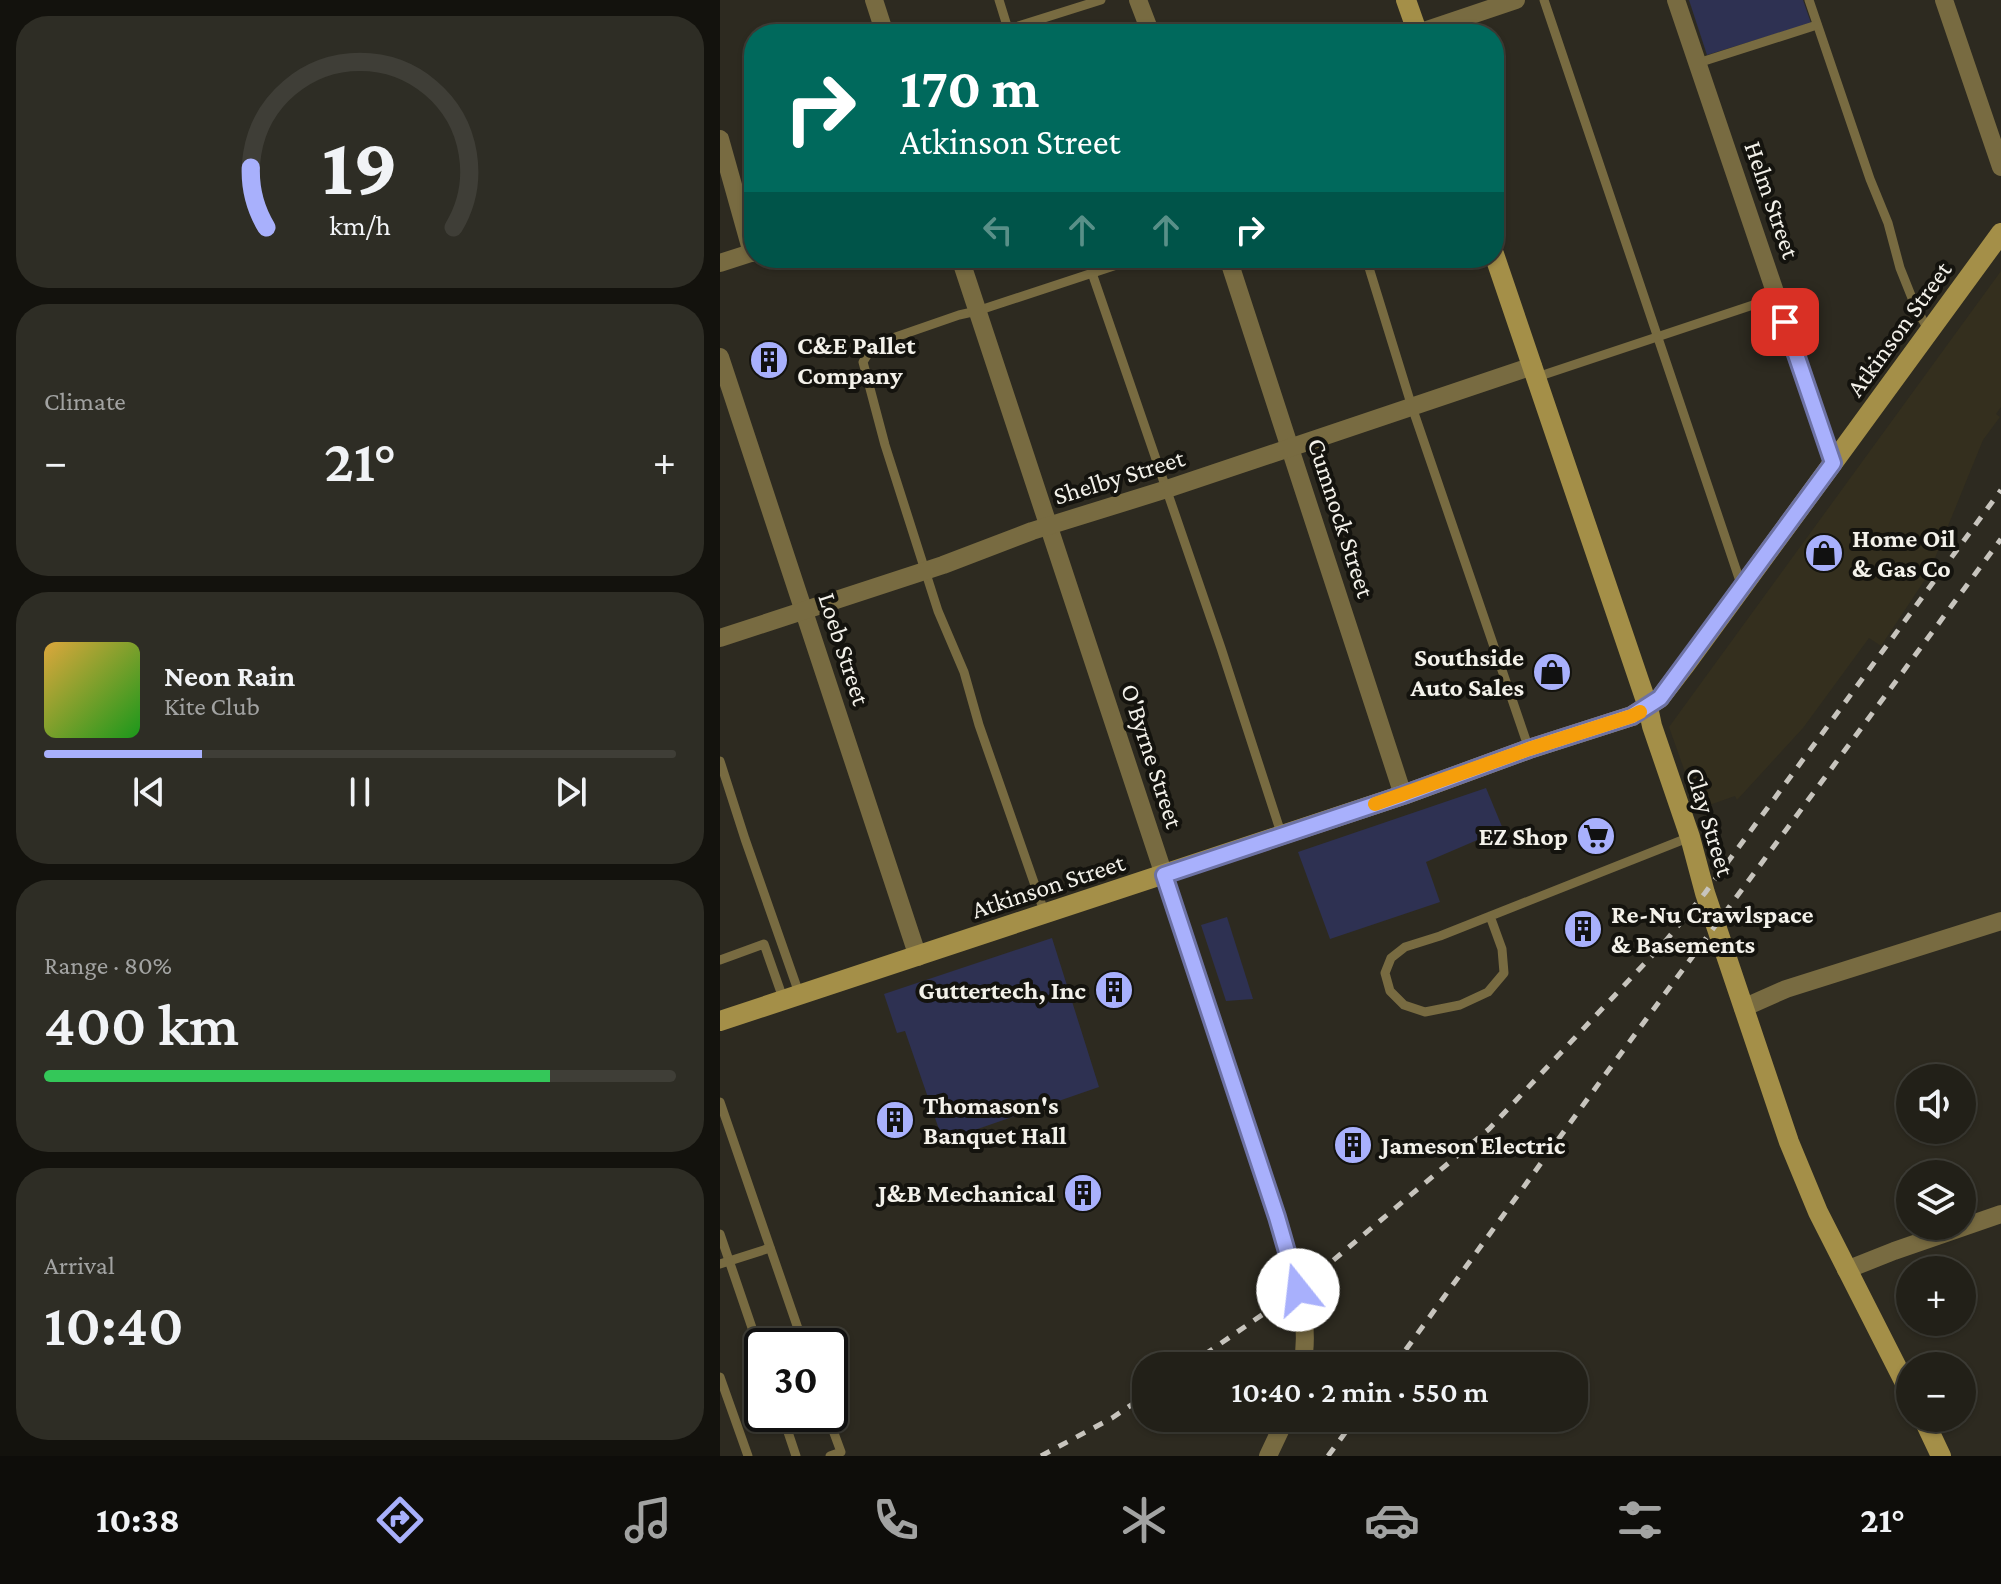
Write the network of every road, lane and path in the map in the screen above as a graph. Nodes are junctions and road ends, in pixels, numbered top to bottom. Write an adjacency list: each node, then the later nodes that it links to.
1 (874, 0): 11 (street)
2 (999, 0): 12 (lane)
3 (1101, 0): 13 (lane)
4 (1138, 0): 14 (street)
5 (1406, 0): 15 (street)
6 (1516, 0): 16 (street)
7 (1544, 0): 34 (lane)
8 (1676, 0): 18 (street, Helm Street)
9 (1809, 0): 17 (lane)
10 (1944, 0): 20 (street)
11 (882, 24)
12 (1006, 24)
13 (1024, 24)
14 (1147, 24)
15 (1414, 24)
16 (1446, 24)
17 (1817, 25): 18 (lane); 33 (lane)
18 (1698, 63): 31 (street, Helm Street)
19 (720, 139): 21 (street)
20 (2001, 167)
21 (744, 221)
22 (2001, 233): 33 (street, Atkinson Street)
23 (744, 255): 24 (street)
24 (720, 263)
25 (963, 268): 32 (street, O'Byrne Street)
26 (1107, 268): 30 (lane)
27 (1231, 268): 39 (street, Cumnock Street)
28 (1369, 268): 38 (lane)
29 (1499, 268): 36 (street, Clay Street)
30 (1092, 273): 32 (lane); 41 (lane)
31 (1777, 297): 34 (lane); 40 (street, Helm Street)
32 (977, 311): 42 (street, O'Byrne Street); 43 (lane)
33 (1929, 331): 40 (street, Atkinson Street)
34 (1658, 337): 36 (lane); 44 (lane)
35 (720, 357): 37 (street, Loeb Street)
36 (1535, 372): 38 (street, Shelby Street); 47 (street, Clay Street)
37 (725, 389): 45 (street, Loeb Street)
38 (1412, 407): 39 (street, Shelby Street); 48 (lane)
39 (1291, 448): 41 (street, Shelby Street); 50 (street, Cumnock Street)
40 (1833, 463): 44 (street, Atkinson Street)
41 (1167, 489): 42 (street, Shelby Street); 51 (lane)
42 (1048, 526): 43 (street, Shelby Street); 53 (street, O'Byrne Street)
43 (926, 570): 45 (street, Shelby Street); 54 (lane)
44 (1742, 587): 47 (street, Atkinson Street)
45 (804, 611): 46 (street, Shelby Street); 57 (street, Loeb Street)
46 (720, 638)
47 (1648, 707): 48 (street, Atkinson Street); 52 (street, Clay Street)
48 (1529, 749): 50 (street, Atkinson Street)
49 (720, 761): 59 (lane)
50 (1403, 795): 51 (street, Atkinson Street)
51 (1282, 836): 53 (street, Atkinson Street)
52 (1690, 837): 55 (lane); 60 (street, Clay Street)
53 (1164, 875): 54 (street, Atkinson Street); 70 (street, O'Byrne Street)
54 (1045, 914): 57 (street, Atkinson Street)
55 (1490, 916): 55 (lane)
56 (2001, 921): 60 (street)
57 (918, 957): 59 (street, Atkinson Street)
58 (720, 960): 59 (lane)
59 (792, 998): 61 (street, Atkinson Street)
60 (1743, 1008): 67 (street, Clay Street)
61 (720, 1021)
62 (720, 1102): 65 (lane)
63 (2001, 1214): 67 (street)
64 (720, 1234): 66 (lane)
65 (770, 1248): 66 (lane); 69 (lane)
66 (725, 1262): 68 (lane)
67 (1846, 1270): 71 (street, Clay Street)
68 (751, 1328)
69 (798, 1328)
70 (1305, 1352)
71 (1896, 1366)
72 (720, 1377): 77 (lane)
73 (788, 1432): 78 (lane)
74 (834, 1432): 79 (lane)
75 (1279, 1432): 80 (street)
76 (1930, 1432): 81 (street)
77 (748, 1456)
78 (796, 1456)
79 (830, 1456)
80 (1268, 1456)
81 (1941, 1456)

